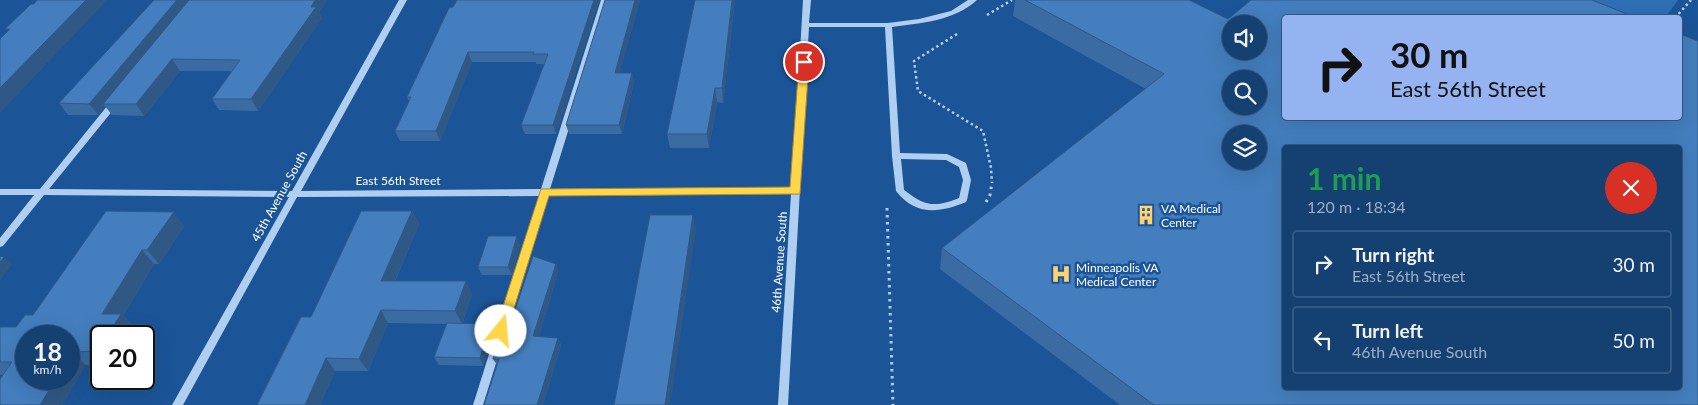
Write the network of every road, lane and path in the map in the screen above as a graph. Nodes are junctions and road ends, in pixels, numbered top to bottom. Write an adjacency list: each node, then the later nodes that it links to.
1 (404, 0): 15 (street, 45th Avenue South)
2 (605, 0): 14 (street)
3 (807, 0): 7 (street, 46th Avenue South)
4 (973, 0): 8 (street)
5 (1692, 0): 6 (path)
6 (1678, 15)
7 (806, 25): 8 (street); 11 (street, 46th Avenue South)
8 (888, 25): 10 (street)
9 (119, 98): 13 (street)
10 (896, 156): 10 (street)
11 (796, 191): 14 (street, East 56th Street); 19 (street, 46th Avenue South)
12 (0, 192): 13 (street, East 56th Street)
13 (42, 192): 15 (street, East 56th Street); 16 (street)
14 (545, 192): 15 (street, East 56th Street); 18 (street)
15 (295, 194): 17 (street, 45th Avenue South)
16 (0, 244)
17 (178, 405)
18 (478, 405)
19 (783, 405)

